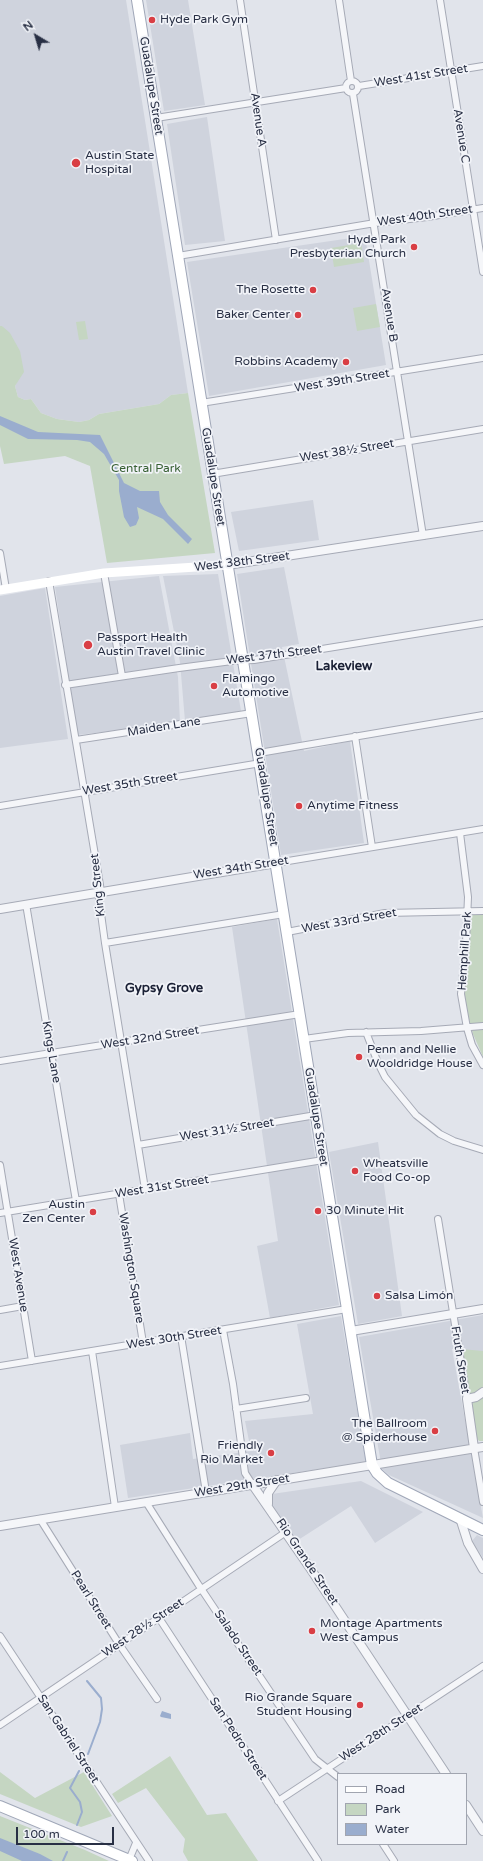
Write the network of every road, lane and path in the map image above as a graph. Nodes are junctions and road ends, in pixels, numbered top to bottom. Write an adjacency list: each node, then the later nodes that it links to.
1 (137, 0): 12 (main road, Guadalupe Street)
2 (240, 0): 11 (street, Avenue A)
3 (339, 0): 7 (street)
4 (440, 0): 6 (street, Avenue C)
5 (483, 66): 6 (street, West 41st Street)
6 (451, 71): 8 (street, West 41st Street); 14 (street, Avenue C)
7 (351, 81): 8 (street); 9 (street)
8 (359, 86): 10 (street)
9 (346, 88): 10 (street); 11 (street)
10 (353, 94): 15 (street, Avenue B)
11 (256, 102): 12 (street); 16 (street, Avenue A)
12 (156, 118): 17 (main road, Guadalupe Street)
13 (483, 208): 14 (street, West 40th Street)
14 (473, 210): 15 (street, West 40th Street); 18 (street, Avenue C)
15 (375, 223): 16 (street, West 40th Street); 20 (street, Avenue B)
16 (276, 240): 17 (street, West 40th Street)
17 (178, 256): 21 (main road, Guadalupe Street)
18 (483, 272)
19 (483, 358): 20 (street, West 39th Street)
20 (398, 372): 21 (street, West 39th Street); 23 (street, Avenue B)
21 (201, 403): 24 (main road, Guadalupe Street)
22 (483, 429): 23 (street, West 38½ Street)
23 (409, 441): 24 (street, West 38½ Street); 26 (street, Avenue B)
24 (212, 474): 28 (main road, Guadalupe Street)
25 (483, 526): 26 (street, West 38th Street)
26 (423, 536): 28 (street, West 38th Street)
27 (0, 553): 31 (street)
28 (227, 565): 29 (main road, West 38th Street); 33 (main road, Guadalupe Street)
29 (104, 573): 30 (main road, West 38th Street); 34 (street)
30 (49, 581): 31 (main road, West 38th Street); 35 (street, King Street)
31 (3, 589)
32 (483, 623): 33 (street, West 37th Street)
33 (242, 660): 34 (street, West 37th Street); 36 (main road, Guadalupe Street)
34 (122, 676): 35 (street, West 37th Street)
35 (66, 685): 39 (street, King Street)
36 (252, 713): 39 (street, Maiden Lane); 40 (main road, Guadalupe Street)
37 (483, 715): 38 (street, West 35th Street)
38 (354, 736): 40 (street, West 35th Street); 45 (street)
39 (76, 740): 41 (street, King Street)
40 (260, 758): 41 (street, West 35th Street); 46 (main road, Guadalupe Street)
41 (85, 791): 42 (street, West 35th Street); 47 (street, King Street)
42 (0, 806)
43 (483, 829): 44 (street, West 34th Street)
44 (460, 833): 45 (street, West 34th Street); 50 (street, Hemphill Park)
45 (372, 847): 46 (street, West 34th Street)
46 (276, 863): 47 (street, West 34th Street); 52 (main road, Guadalupe Street)
47 (101, 892): 48 (street, West 34th Street); 54 (street, King Street)
48 (26, 904): 49 (street, West 34th Street); 61 (street, Kings Lane)
49 (0, 909)
50 (468, 912): 51 (street, West 33rd Street); 53 (street, West 33rd Street); 57 (street, Hemphill Park)
51 (482, 912)
52 (284, 914): 53 (main road, Guadalupe Street); 54 (street)
53 (287, 932): 55 (main road, Guadalupe Street)
54 (105, 943): 60 (street, King Street)
55 (300, 1014): 59 (main road, Guadalupe Street); 60 (street, West 32nd Street)
56 (483, 1026): 57 (street)
57 (467, 1028): 58 (street); 63 (street, Hemphill Park)
58 (366, 1032): 59 (street); 66 (street)
59 (304, 1039): 64 (main road, Guadalupe Street)
60 (121, 1043): 61 (street, West 32nd Street); 65 (street, King Street)
61 (51, 1054): 62 (street, West 32nd Street); 71 (street, Kings Lane)
62 (0, 1061)
63 (483, 1065)
64 (316, 1115): 65 (street, West 31½ Street); 67 (main road, Guadalupe Street)
65 (138, 1145): 69 (street, King Street)
66 (483, 1150)
67 (323, 1160): 69 (street, West 31st Street); 76 (main road, Guadalupe Street)
68 (0, 1165): 72 (street, West Avenue)
69 (145, 1190): 70 (street, West 31st Street)
70 (119, 1194): 71 (street, West 31st Street); 83 (street, Washington Square)
71 (76, 1201): 72 (street, West 31st Street)
72 (8, 1212): 73 (street, West 31st Street); 75 (street, West Avenue)
73 (0, 1213)
74 (438, 1219): 79 (street, Fruth Street)
75 (23, 1306): 78 (street); 85 (street, West Avenue)
76 (347, 1309): 80 (street, West 30th Street); 81 (main road, Guadalupe Street)
77 (483, 1309): 79 (street)
78 (0, 1310)
79 (453, 1314): 81 (street); 89 (street, Fruth Street)
80 (223, 1330): 82 (street, West 30th Street); 90 (street, Rio Grande Street)
81 (351, 1331): 92 (main road, Guadalupe Street)
82 (181, 1336): 83 (street, West 30th Street); 95 (street)
83 (143, 1343): 84 (street, West 30th Street)
84 (92, 1351): 85 (street, West 30th Street); 99 (street)
85 (32, 1361): 86 (street, West 30th Street)
86 (0, 1366)
87 (483, 1392): 89 (street)
88 (306, 1398): 90 (street)
89 (467, 1399): 91 (street, Fruth Street)
90 (236, 1409): 94 (street, Rio Grande Street)
91 (479, 1447): 92 (street, West 29th Street); 97 (street, Fruth Street)
92 (372, 1465): 93 (street, West 29th Street); 100 (main road)
93 (277, 1480): 94 (street, West 29th Street); 98 (street)
94 (252, 1484): 95 (street, West 29th Street); 98 (street, Rio Grande Street)
95 (206, 1492): 96 (street, West 29th Street)
96 (146, 1502): 99 (street, West 29th Street); 106 (street, Salado Street)
97 (483, 1502)
98 (268, 1504): 104 (street, Rio Grande Street)
99 (115, 1507): 101 (street, West 29th Street)
100 (460, 1518): 103 (main road); 105 (street)
101 (40, 1519): 102 (street, West 29th Street); 109 (street, Pearl Street)
102 (0, 1526)
103 (483, 1530)
104 (286, 1532): 106 (street, West 28½ Street); 113 (street, Rio Grande Street)
105 (483, 1569)
106 (201, 1590): 107 (street, West 28½ Street); 115 (street, Salado Street)
107 (159, 1618): 109 (street, West 28½ Street); 118 (street, San Pedro Street)
108 (0, 1636): 111 (street, San Gabriel Street)
109 (119, 1644): 111 (street, West 28½ Street); 112 (street, Pearl Street)
110 (483, 1666): 113 (street, West 28th Street)
111 (41, 1698): 114 (street, West 28½ Street); 122 (street, San Gabriel Street)
112 (157, 1699)
113 (408, 1715): 115 (street, West 28th Street); 116 (street, Rio Grande Street)
114 (0, 1725)
115 (328, 1768): 117 (street, Salado Street); 118 (street, West 28th Street)
116 (445, 1773)
117 (337, 1776)
118 (278, 1801): 126 (street, San Pedro Street)
119 (0, 1806): 124 (main road)
120 (467, 1807): 121 (street)
121 (483, 1831)
122 (136, 1843): 124 (street); 125 (street, San Gabriel Street)
123 (384, 1845): 127 (street)
124 (130, 1860)
125 (149, 1861)
126 (318, 1861)
127 (394, 1861)

